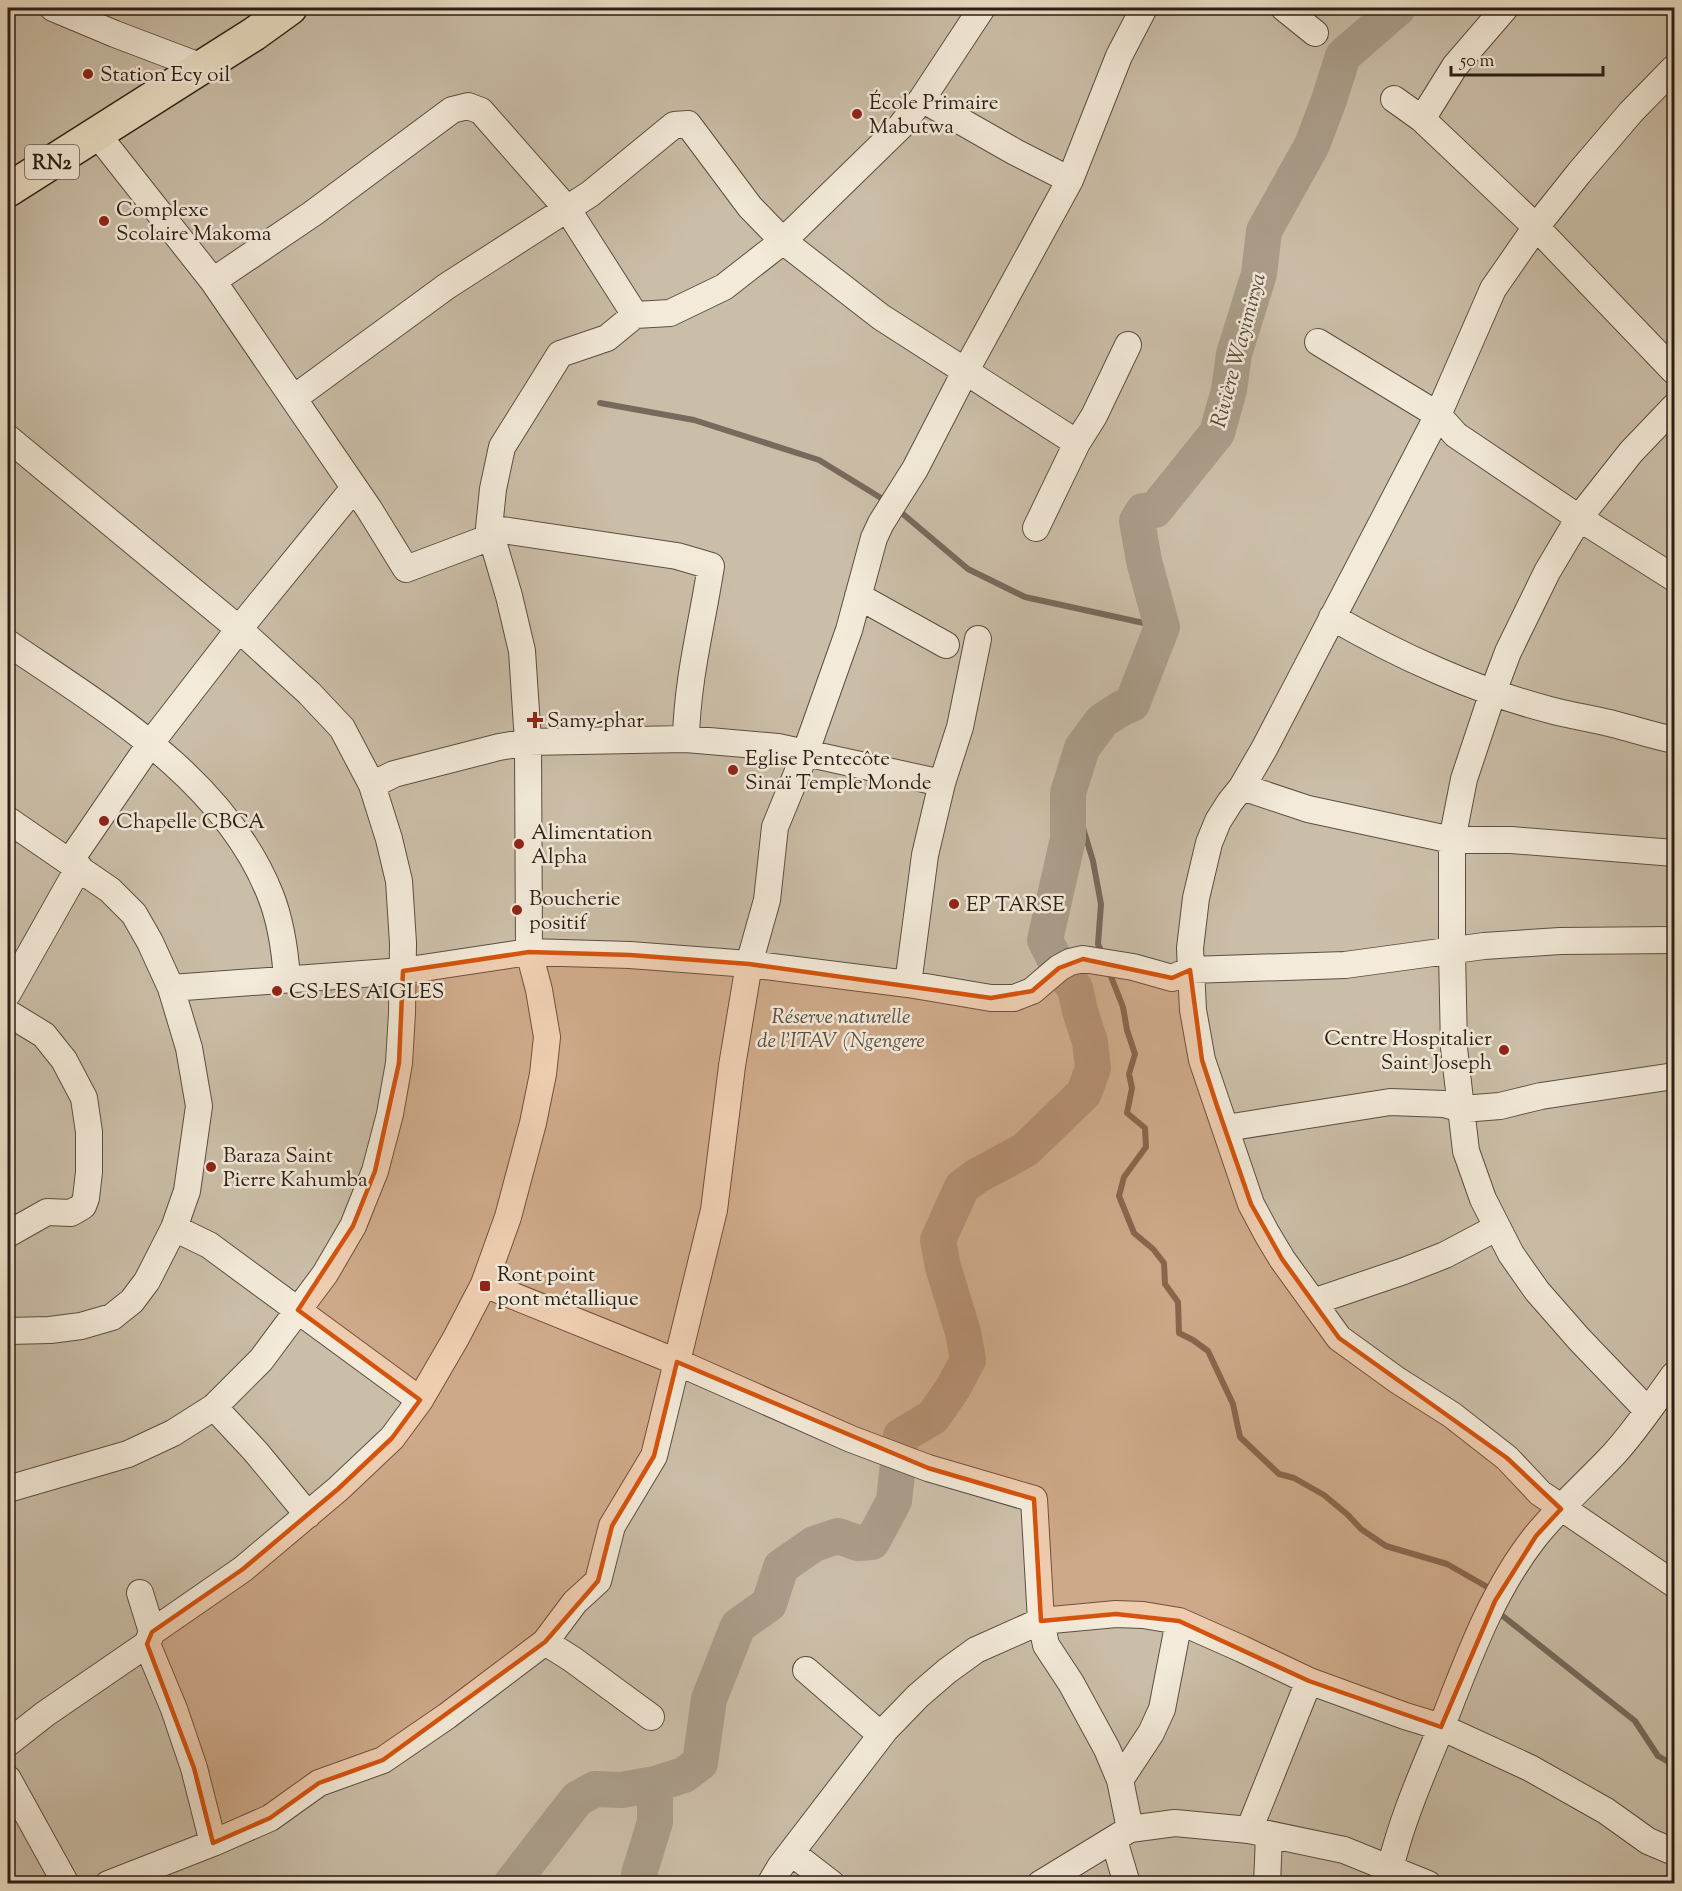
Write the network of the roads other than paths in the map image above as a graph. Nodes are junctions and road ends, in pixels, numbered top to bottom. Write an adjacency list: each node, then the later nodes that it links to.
1 (53, 8): 8 (street)
2 (290, 8): 8 (highway, RN2)
3 (982, 8): 10 (street)
4 (1144, 8): 14 (street)
5 (1284, 8): 7 (street)
6 (1505, 8): 12 (street)
7 (1315, 33)
8 (202, 67): 13 (highway, RN2)
9 (1674, 68): 17 (street)
10 (922, 99): 14 (street); 18 (street)
11 (1394, 99): 12 (street)
12 (1422, 119): 17 (street)
13 (97, 134): 15 (highway, RN2); 19 (street)
14 (1070, 180): 24 (street)
15 (8, 190)
16 (568, 210): 18 (street); 19 (street); 20 (street); 25 (street)
17 (1536, 227): 23 (street); 27 (street)
18 (783, 241): 20 (street); 24 (street)
19 (213, 281): 25 (street)
20 (635, 315): 33 (street)
21 (1317, 342): 27 (street)
22 (1128, 345): 29 (street)
23 (1674, 371)
24 (965, 372): 29 (street); 35 (street)
25 (294, 398): 30 (street)
26 (1674, 407): 31 (street)
27 (1437, 415): 31 (street); 36 (street)
28 (8, 438): 37 (street)
29 (1077, 443): 32 (street)
30 (354, 488): 33 (street); 37 (street)
31 (1579, 518): 34 (street); 41 (street)
32 (1036, 528)
33 (490, 532): 42 (street); 44 (street)
34 (1674, 578)
35 (858, 596): 40 (street); 46 (street)
36 (1332, 616): 41 (street); 49 (street)
37 (239, 629): 45 (street); 48 (street)
38 (978, 639): 47 (street)
39 (8, 643): 45 (street)
40 (946, 645)
41 (1493, 692): 43 (street); 51 (street)
42 (686, 740): 44 (street); 46 (street)
43 (1674, 740)
44 (528, 742): 48 (street); 56 (street)
45 (150, 744): 53 (street); 60 (street)
46 (805, 754): 47 (street); 57 (street)
47 (942, 783): 61 (street)
48 (372, 785): 59 (street)
49 (1242, 787): 51 (street); 58 (street)
50 (8, 820): 53 (street)
51 (1452, 840): 52 (street); 55 (street)
52 (1674, 853)
53 (74, 864): 62 (street); 63 (street)
54 (1674, 940): 55 (street)
55 (1452, 951): 58 (street); 66 (street)
56 (529, 952): 57 (street); 59 (street); 71 (street)
57 (749, 964): 61 (street); 75 (street)
58 (1190, 970): 61 (street); 67 (street)
59 (403, 971): 60 (street); 73 (street)
60 (287, 979): 62 (street)
61 (908, 984)
62 (171, 988): 68 (street)
63 (8, 993)
64 (8, 1013): 70 (street)
65 (1674, 1076): 66 (street)
66 (1462, 1109): 67 (street); 69 (street)
67 (1226, 1128): 72 (street)
68 (174, 1228): 73 (street); 74 (street)
69 (1496, 1228): 72 (street); 79 (street)
70 (8, 1234)
71 (484, 1284): 75 (street); 77 (street)
72 (1313, 1302): 81 (street)
73 (298, 1310): 77 (street); 78 (street)
74 (8, 1331)
75 (677, 1362): 85 (street); 88 (street)
76 (1674, 1375): 79 (street)
77 (420, 1400): 82 (street)
78 (214, 1407): 80 (street); 82 (street)
79 (1648, 1411): 81 (street)
80 (8, 1489)
81 (1561, 1509): 83 (street); 92 (street)
82 (308, 1515): 87 (street)
83 (1674, 1584)
84 (140, 1593): 87 (street)
85 (1041, 1621): 86 (street); 93 (street); 96 (street)
86 (1179, 1621): 90 (street); 96 (street)
87 (150, 1638): 94 (street); 99 (street)
88 (545, 1642): 91 (street); 99 (street)
89 (806, 1670): 93 (street)
90 (1309, 1681): 92 (street); 97 (street)
91 (651, 1717)
92 (1441, 1727): 100 (street); 102 (street)
93 (881, 1735): 101 (street)
94 (8, 1743)
95 (8, 1779): 104 (street)
96 (1120, 1780): 98 (street)
97 (1259, 1833): 98 (street); 102 (street); 110 (street)
98 (1122, 1835): 108 (street); 109 (street)
99 (213, 1843): 105 (street)
100 (1674, 1852)
101 (792, 1853): 106 (street); 107 (street)
102 (1390, 1869): 103 (street)
103 (1420, 1882)
104 (66, 1884)
105 (108, 1884)
106 (770, 1884)
107 (832, 1884)
108 (1040, 1884)
109 (1127, 1884)
110 (1267, 1884)

